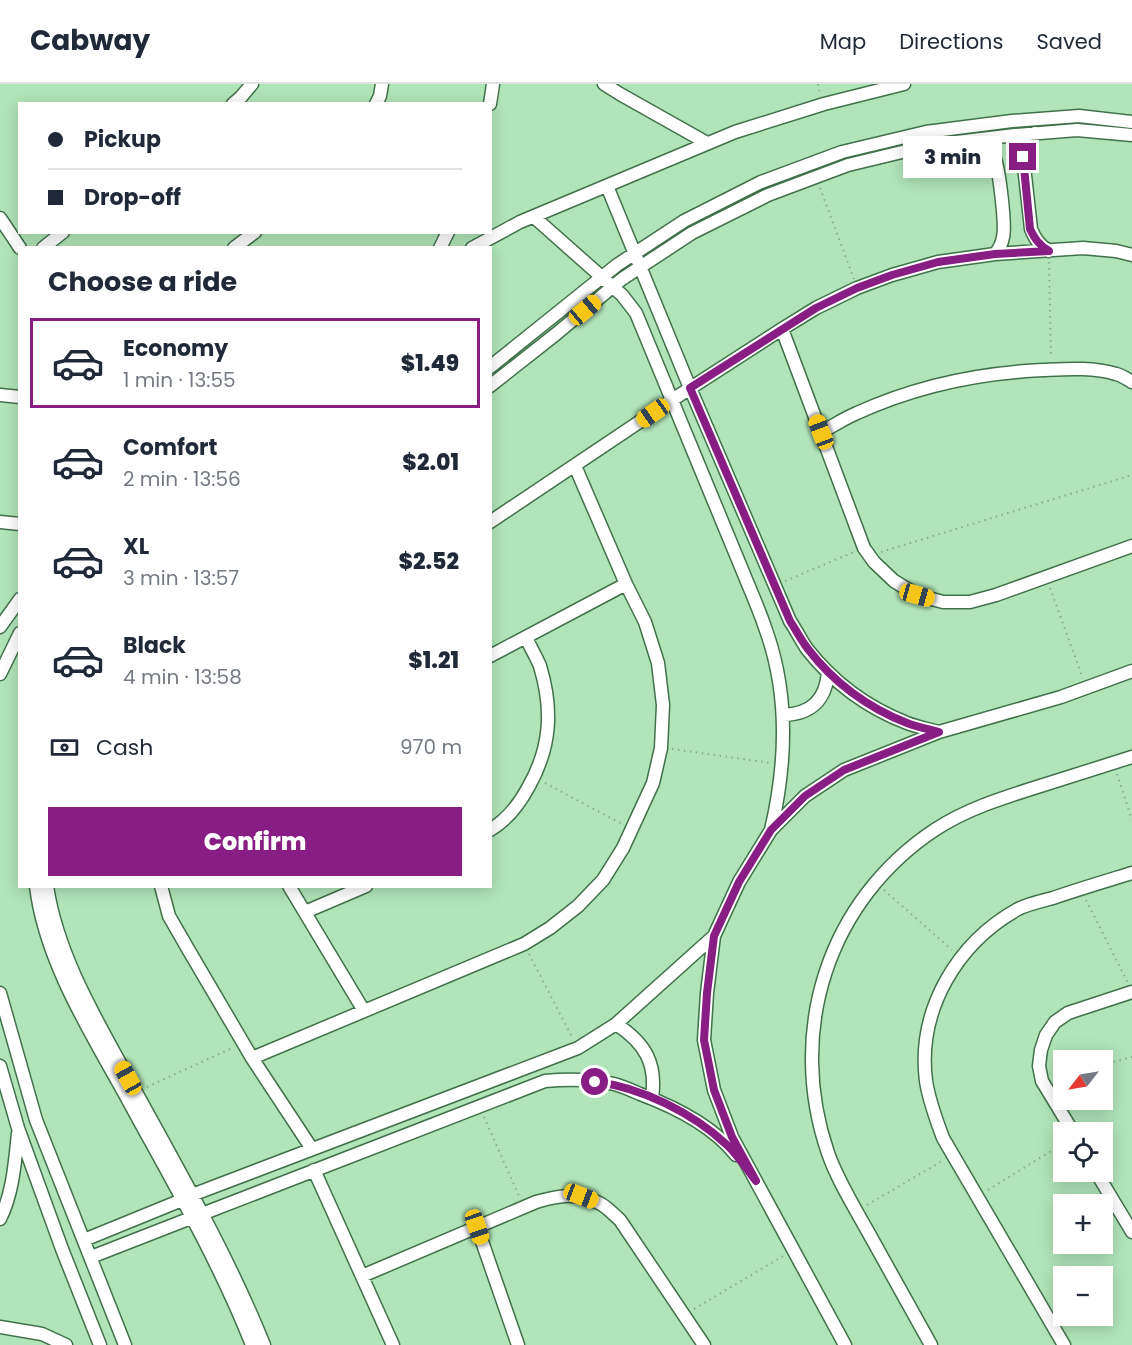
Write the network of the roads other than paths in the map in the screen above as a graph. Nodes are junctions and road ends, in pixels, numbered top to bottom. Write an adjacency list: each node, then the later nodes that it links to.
1 (252, 84): 6 (street)
2 (382, 84): 7 (street)
3 (493, 84): 8 (street)
4 (604, 84): 13 (street)
5 (904, 84): 13 (street)
6 (235, 102)
7 (377, 102)
8 (490, 102)
9 (1132, 122): 24 (street)
10 (1035, 133): 11 (street); 12 (street); 23 (street)
11 (1132, 135)
12 (978, 140): 25 (street); 27 (street)
13 (707, 143): 14 (street)
14 (607, 186): 15 (street); 24 (street)
15 (534, 217): 22 (street); 28 (street)
16 (0, 218): 19 (street)
17 (60, 234): 20 (street)
18 (253, 238): 21 (street)
19 (19, 246)
20 (46, 246)
21 (238, 246)
22 (476, 246)
23 (1049, 251): 25 (street); 26 (street)
24 (634, 254): 27 (street); 28 (street)
25 (995, 254): 30 (street)
26 (1132, 255)
27 (640, 267): 29 (street); 34 (street)
28 (602, 277): 29 (street); 31 (street)
29 (613, 286): 33 (street); 37 (street)
30 (782, 329): 34 (street); 38 (street)
31 (492, 365)
32 (1132, 382): 38 (street)
33 (492, 384)
34 (690, 388): 37 (street); 51 (street)
35 (0, 395): 36 (street)
36 (18, 397)
37 (672, 400): 39 (street); 53 (street)
38 (821, 432): 43 (street)
39 (575, 466): 40 (street); 44 (street)
40 (492, 521)
41 (0, 522): 42 (street)
42 (18, 524)
43 (1132, 546)
44 (626, 584): 48 (street); 68 (street)
45 (18, 602): 46 (street)
46 (0, 627)
47 (18, 637): 52 (street)
48 (526, 637): 49 (street); 56 (street)
49 (492, 655)
50 (1132, 671): 54 (street)
51 (828, 672): 53 (street); 54 (street)
52 (0, 674)
53 (783, 715): 57 (street)
54 (939, 732): 57 (street)
55 (1132, 757): 99 (street)
56 (492, 828)
57 (771, 830): 65 (street)
58 (1132, 873): 100 (street)
59 (36, 888): 76 (street)
60 (47, 888): 76 (street)
61 (162, 888): 70 (street)
62 (290, 888): 64 (street)
63 (361, 888): 64 (street)
64 (305, 912): 68 (street)
65 (714, 936): 69 (street); 78 (street)
66 (1132, 991): 73 (street)
67 (0, 993): 85 (street)
68 (364, 1011): 70 (street)
69 (616, 1024): 72 (street); 75 (street)
70 (252, 1058): 75 (street)
71 (0, 1066): 74 (street)
72 (652, 1098): 77 (street); 78 (street)
73 (1067, 1122)
74 (18, 1128): 82 (street); 91 (street)
75 (312, 1149): 80 (street)
76 (169, 1165): 80 (street)
77 (315, 1170): 81 (street); 88 (street)
78 (756, 1181): 98 (street)
79 (1102, 1182): 84 (street)
80 (187, 1197): 81 (street); 85 (street)
81 (196, 1216): 86 (street); 87 (street)
82 (0, 1219)
83 (477, 1227): 88 (street); 96 (street); 97 (street)
84 (1132, 1232)
85 (84, 1240): 86 (street)
86 (91, 1257): 92 (street)
87 (227, 1273): 93 (street); 94 (street)
88 (362, 1276): 95 (street)
89 (0, 1327): 90 (street)
90 (66, 1345)
91 (100, 1345)
92 (125, 1345)
93 (252, 1345)
94 (264, 1345)
95 (393, 1345)
96 (518, 1345)
97 (704, 1345)
98 (845, 1345)
99 (931, 1345)
100 (1064, 1345)

